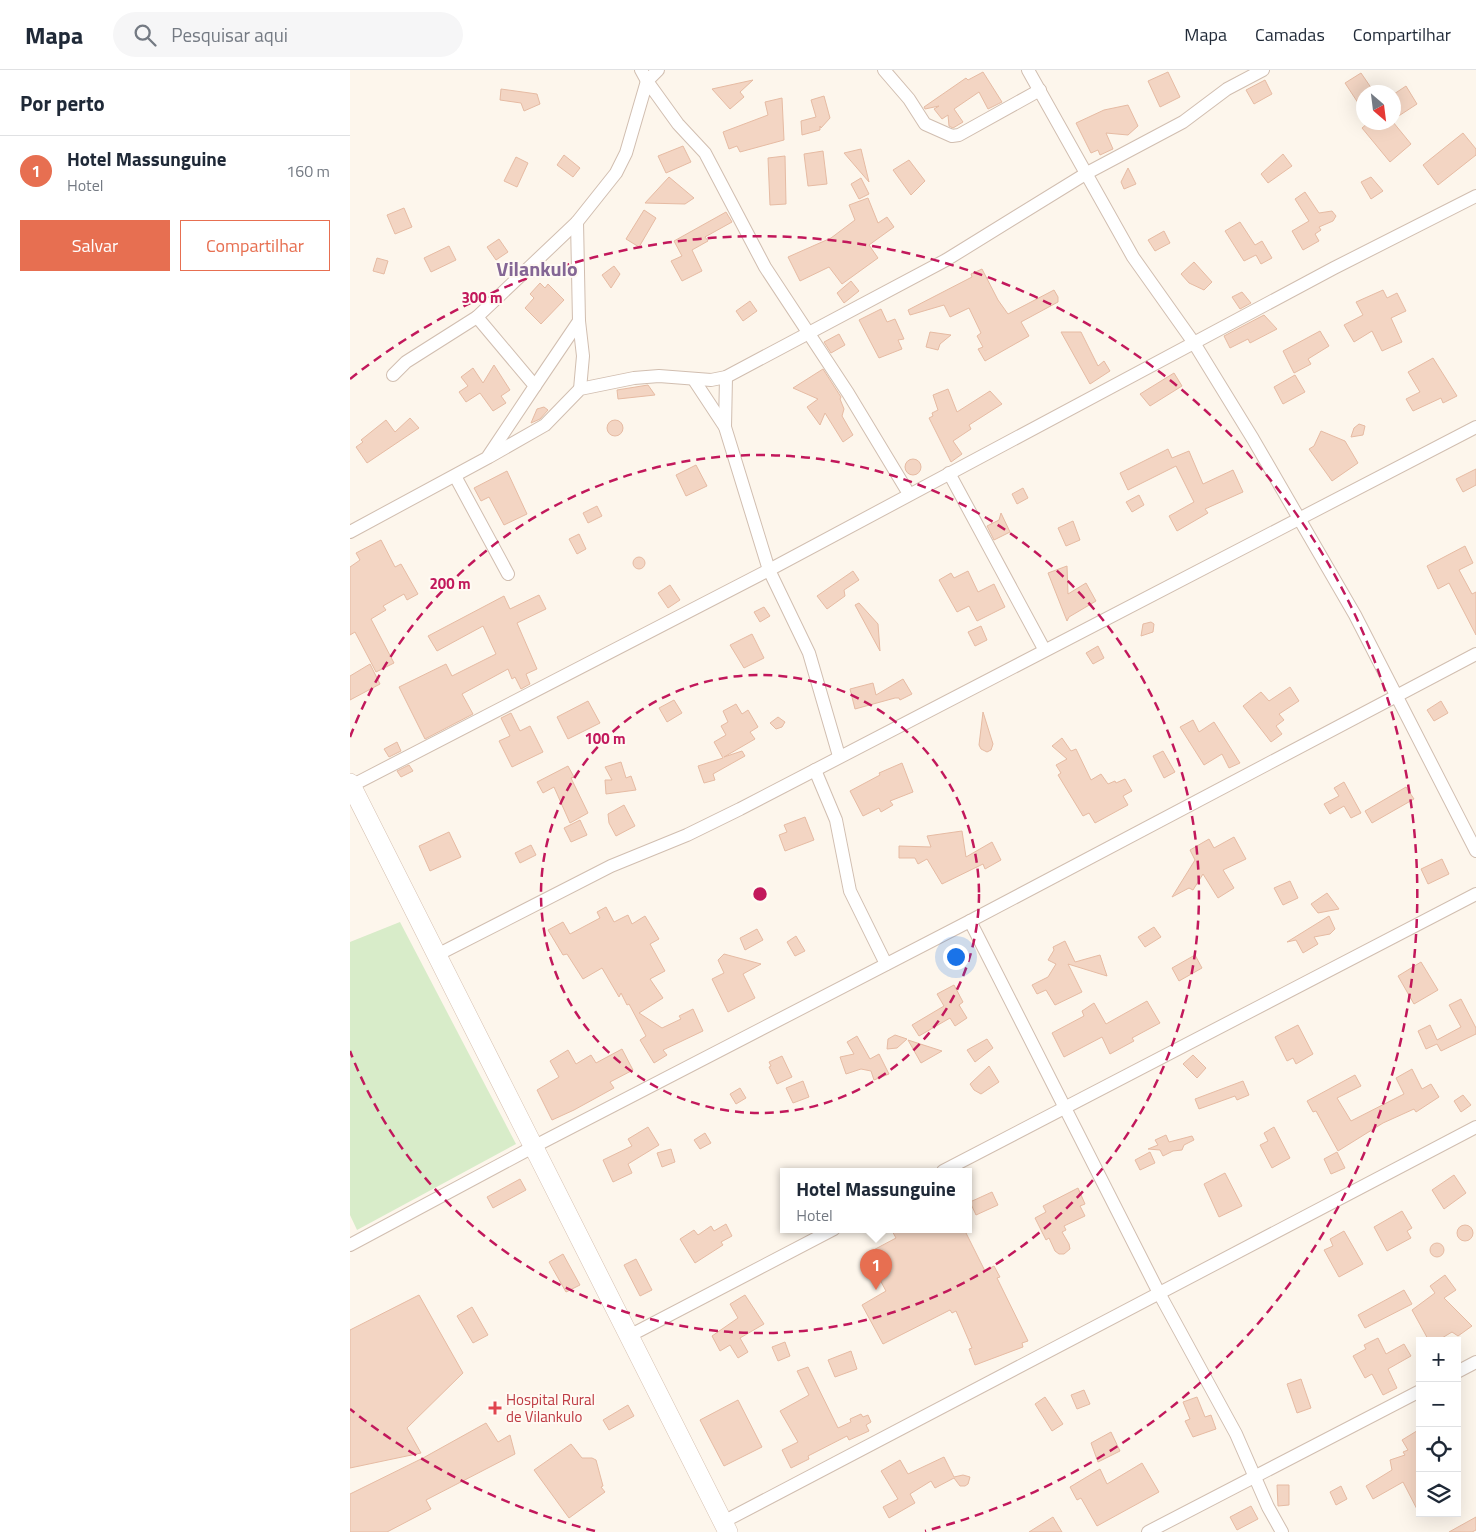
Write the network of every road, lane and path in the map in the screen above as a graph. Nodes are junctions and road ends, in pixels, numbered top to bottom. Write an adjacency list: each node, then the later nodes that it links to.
1 (658, 70): 5 (street)
2 (884, 70): 6 (street)
3 (1028, 70): 6 (street)
4 (1264, 70): 7 (street)
5 (644, 75): 9 (street); 12 (street)
6 (1040, 90): 7 (street)
7 (1087, 173): 12 (street); 13 (street)
8 (1476, 196): 13 (street)
9 (577, 222): 10 (street); 11 (street)
10 (477, 317): 14 (street); 17 (street)
11 (579, 321): 17 (street); 18 (street)
12 (808, 332): 15 (street); 24 (street)
13 (1194, 343): 22 (street); 25 (street)
14 (393, 375)
15 (726, 377): 16 (street); 20 (street)
16 (694, 380): 18 (street); 20 (street)
17 (535, 386): 21 (street)
18 (580, 389): 21 (street)
19 (1476, 426): 25 (street)
20 (726, 427): 27 (street)
21 (487, 458): 23 (street)
22 (949, 473): 24 (street); 29 (street)
23 (455, 476): 26 (street); 28 (street)
24 (909, 494): 27 (street)
25 (1298, 518): 29 (street); 31 (street)
26 (350, 532)
27 (769, 570): 32 (street); 34 (street)
28 (508, 574)
29 (1044, 649): 32 (street)
30 (1476, 654): 31 (street)
31 (1397, 695): 35 (street); 37 (street)
32 (839, 756): 33 (street)
33 (815, 770): 38 (street); 39 (street)
34 (351, 785): 38 (main road)
35 (1476, 851)
36 (1476, 894): 40 (street)
37 (970, 920): 39 (street); 40 (street)
38 (435, 956): 42 (main road)
39 (886, 964): 42 (street)
40 (1065, 1107): 43 (street); 46 (street)
41 (1476, 1127): 46 (street)
42 (533, 1146): 45 (street); 47 (main road)
43 (949, 1168)
44 (826, 1233): 47 (street)
45 (350, 1245)
46 (1159, 1293): 51 (street); 52 (street)
47 (629, 1336): 52 (main road)
48 (1476, 1362): 49 (street)
49 (1461, 1370)
50 (1416, 1393): 51 (street)
51 (1254, 1476): 53 (street); 54 (street)
52 (726, 1527)
53 (1148, 1532)
54 (1282, 1532)

